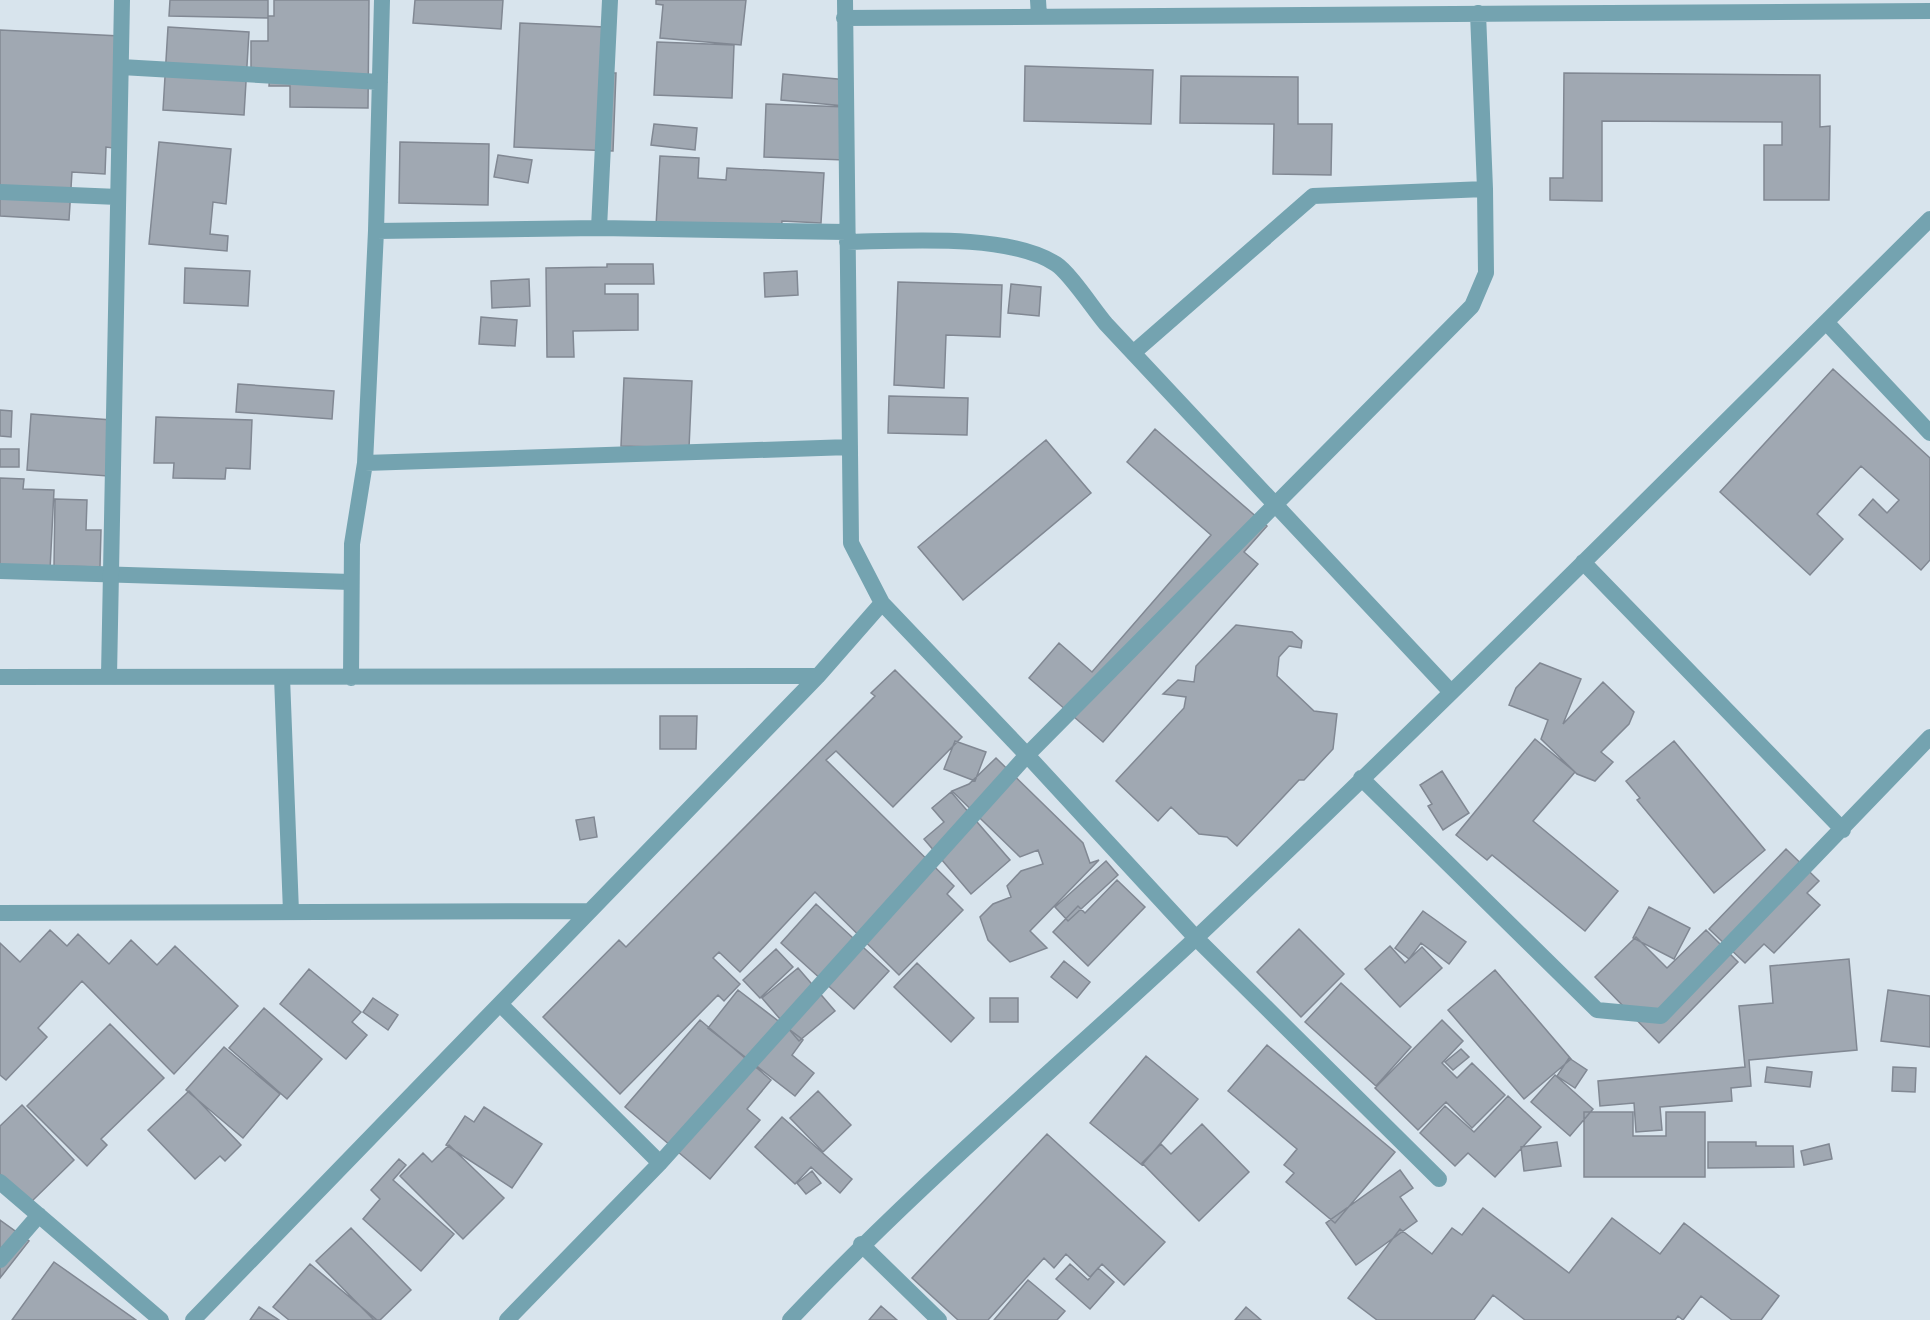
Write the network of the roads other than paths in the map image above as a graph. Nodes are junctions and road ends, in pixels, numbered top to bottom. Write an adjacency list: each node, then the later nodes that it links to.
1 (122, 0): 10 (street)
2 (382, 0): 11 (street)
3 (610, 0): 16 (street)
4 (845, 0): 9 (street)
5 (1357, 7): 6 (street); 8 (street)
6 (1038, 8): 9 (street)
7 (1930, 10): 8 (street)
8 (1478, 13): 12 (street)
9 (844, 18): 18 (street)
10 (121, 67): 11 (street); 14 (street)
11 (380, 82): 17 (street)
12 (1485, 189): 20 (street); 24 (street)
13 (0, 192): 14 (street)
14 (118, 197): 27 (street)
15 (1930, 219): 19 (street)
16 (599, 228): 17 (street); 18 (street)
17 (376, 231): 23 (street)
18 (847, 237): 20 (street); 22 (street)
19 (1826, 322): 21 (street); 25 (street)
20 (1133, 353): 24 (street)
21 (1930, 433)
22 (850, 447): 23 (street); 29 (street)
23 (365, 463): 28 (street)
24 (1274, 503): 35 (street); 37 (street)
25 (1583, 562): 35 (street); 39 (street)
26 (0, 571): 27 (street)
27 (110, 574): 28 (street); 30 (street)
28 (351, 582): 34 (street)
29 (882, 603): 31 (street); 37 (street)
30 (109, 676): 32 (street); 33 (street)
31 (818, 676): 34 (street); 40 (street)
32 (0, 677)
33 (282, 677): 34 (street); 41 (street)
34 (351, 678)
35 (1450, 691): 38 (street)
36 (1930, 737): 39 (street)
37 (1027, 755): 43 (street); 45 (street)
38 (1361, 778): 39 (street); 43 (street)
39 (1843, 830)
40 (590, 911): 41 (street); 44 (street)
41 (291, 912): 42 (street)
42 (0, 913)
43 (1196, 938): 46 (street); 49 (street)
44 (500, 1004): 45 (street); 52 (street)
45 (660, 1163): 53 (street)
46 (1439, 1179)
47 (0, 1182): 48 (street)
48 (39, 1215): 50 (street); 51 (street)
49 (861, 1244): 54 (street); 55 (street)
50 (0, 1260)
51 (161, 1320)
52 (193, 1320)
53 (507, 1320)
54 (790, 1320)
55 (939, 1320)

